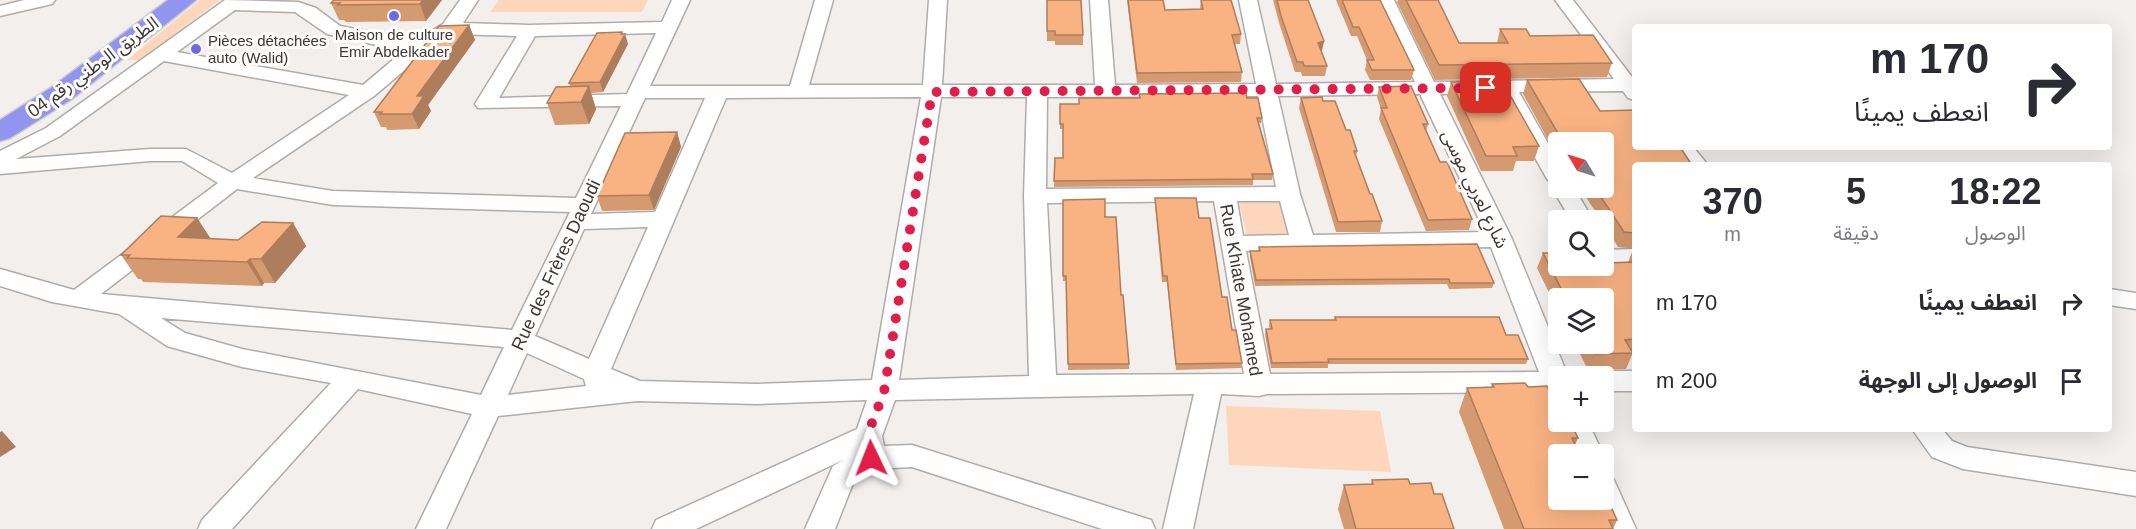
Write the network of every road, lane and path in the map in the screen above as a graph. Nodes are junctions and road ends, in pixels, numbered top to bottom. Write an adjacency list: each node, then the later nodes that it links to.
1 (46, 0): 13 (street)
2 (161, 0): 32 (highway, الطريق الوطني رقم 04)
3 (184, 0): 31 (highway, الطريق الوطني رقم 04)
4 (469, 0): 15 (street)
5 (681, 0): 14 (street, Rue des Frères Daoudi)
6 (824, 0): 24 (street)
7 (938, 0): 27 (street)
8 (1099, 0): 21 (street)
9 (1248, 0): 22 (street)
10 (1386, 0): 20 (street, شارع لعربي موسى)
11 (1564, 0): 23 (street)
12 (234, 2): 17 (street); 18 (street)
13 (0, 11)
14 (668, 27): 16 (street); 30 (street, Rue des Frères Daoudi)
15 (450, 28): 16 (street); 17 (street)
16 (529, 31): 30 (street)
17 (424, 44): 25 (street)
18 (163, 55): 25 (street); 29 (street)
19 (1506, 87): 20 (street); 23 (street); 36 (street)
20 (1427, 89): 22 (street); 45 (street, شارع لعربي موسى)
21 (1105, 90): 22 (street); 28 (street)
22 (1268, 90): 41 (street)
23 (1631, 90)
24 (798, 91): 26 (street); 27 (street)
25 (367, 92): 39 (street)
26 (718, 92): 30 (street); 44 (street)
27 (932, 92): 28 (street); 65 (street)
28 (1037, 92): 42 (street)
29 (109, 94): 31 (street); 35 (street)
30 (636, 96): 43 (street, Rue des Frères Daoudi)
31 (30, 114): 33 (highway, الطريق الوطني رقم 04)
32 (0, 117)
33 (0, 132)
34 (1684, 150): 37 (street)
35 (0, 159)
36 (1548, 161)
37 (1694, 162)
38 (0, 167): 39 (street)
39 (232, 182): 43 (street); 52 (street)
40 (1224, 194): 41 (street); 42 (street); 47 (street, Rue Khiate Mohamed)
41 (1289, 194): 46 (street)
42 (1035, 196): 62 (street)
43 (579, 213): 44 (street); 55 (street, Rue des Frères Daoudi)
44 (663, 219): 61 (street)
45 (1500, 239): 46 (street); 56 (street, شارع لعربي موسى)
46 (1303, 242): 47 (street)
47 (1233, 244): 64 (street, Rue Khiate Mohamed)
48 (1632, 257): 49 (street)
49 (1614, 258)
50 (0, 277): 52 (street)
51 (2112, 297): 53 (street)
52 (80, 298): 54 (street)
53 (2136, 301)
54 (124, 305): 55 (street); 57 (street)
55 (521, 340): 61 (street); 66 (street, Rue des Frères Daoudi)
56 (1551, 366)
57 (352, 378): 66 (street); 71 (street)
58 (1614, 381): 59 (street)
59 (1632, 381)
60 (1548, 383): 64 (street)
61 (599, 385): 65 (street); 66 (street)
62 (1043, 385): 63 (street); 65 (street)
63 (1209, 386): 64 (street); 76 (street)
64 (1259, 386)
65 (884, 392): 68 (street)
66 (489, 408): 72 (street, Rue des Frères Daoudi)
67 (1928, 432): 69 (street)
68 (869, 447): 73 (street); 74 (street); 75 (street)
69 (2136, 484)
70 (1613, 510): 77 (street)
71 (213, 529)
72 (431, 529)
73 (667, 529)
74 (820, 529)
75 (1140, 529)
76 (1178, 529)
77 (1621, 529)

